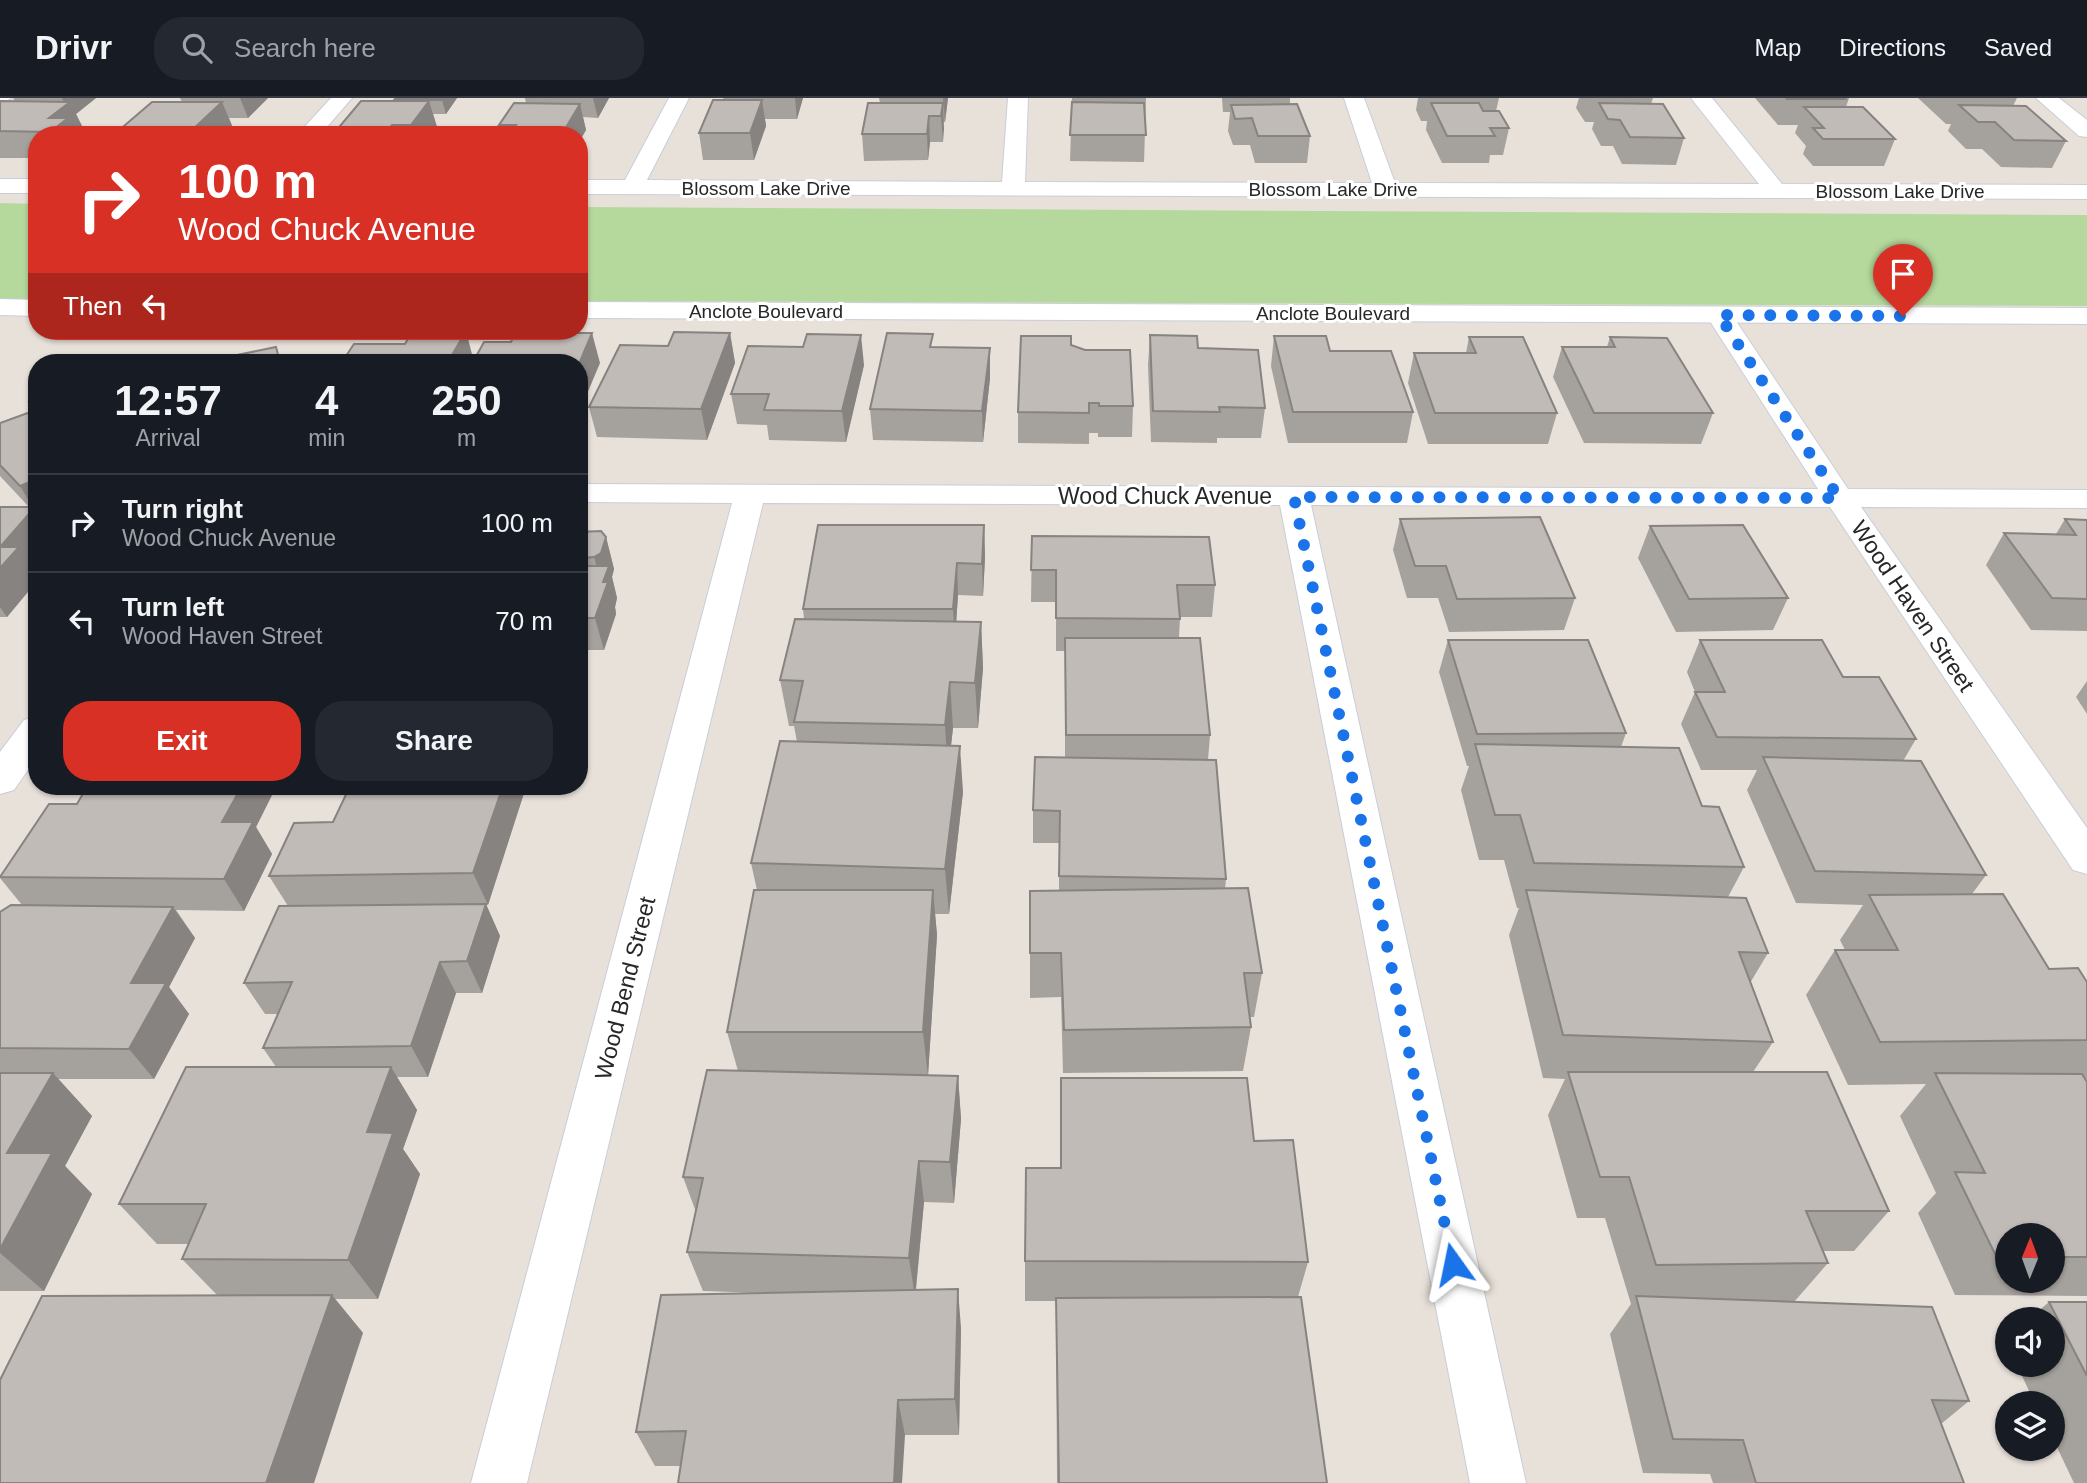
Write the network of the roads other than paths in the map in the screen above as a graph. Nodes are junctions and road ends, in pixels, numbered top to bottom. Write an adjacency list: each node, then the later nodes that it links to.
1 (342, 98): 7 (street)
2 (679, 98): 12 (street)
3 (1017, 98): 13 (street)
4 (1354, 98): 14 (street)
5 (1701, 98): 15 (street)
6 (2046, 98): 8 (street)
7 (316, 126)
8 (2087, 131)
9 (0, 186): 10 (street)
10 (28, 186)
11 (588, 187): 12 (street, Blossom Lake Drive)
12 (632, 188): 13 (street, Blossom Lake Drive)
13 (1013, 188): 14 (street, Blossom Lake Drive)
14 (1386, 190): 15 (street, Blossom Lake Drive)
15 (1776, 191): 16 (street, Blossom Lake Drive)
16 (2087, 192)
17 (0, 307): 18 (street)
18 (28, 308)
19 (588, 310): 20 (street, Anclote Boulevard)
20 (1719, 315): 21 (street, Anclote Boulevard); 25 (street, Wood Haven Street)
21 (2087, 317)
22 (588, 493): 23 (street, Wood Chuck Avenue)
23 (750, 493): 24 (street, Wood Chuck Avenue); 30 (street, Wood Bend Street)
24 (1294, 497): 25 (street, Wood Chuck Avenue); 31 (street)
25 (1839, 498): 26 (street, Wood Chuck Avenue); 29 (street, Wood Haven Street)
26 (2087, 499)
27 (28, 741): 28 (street)
28 (0, 780)
29 (2087, 859)
30 (499, 1483)
31 (1498, 1483)

